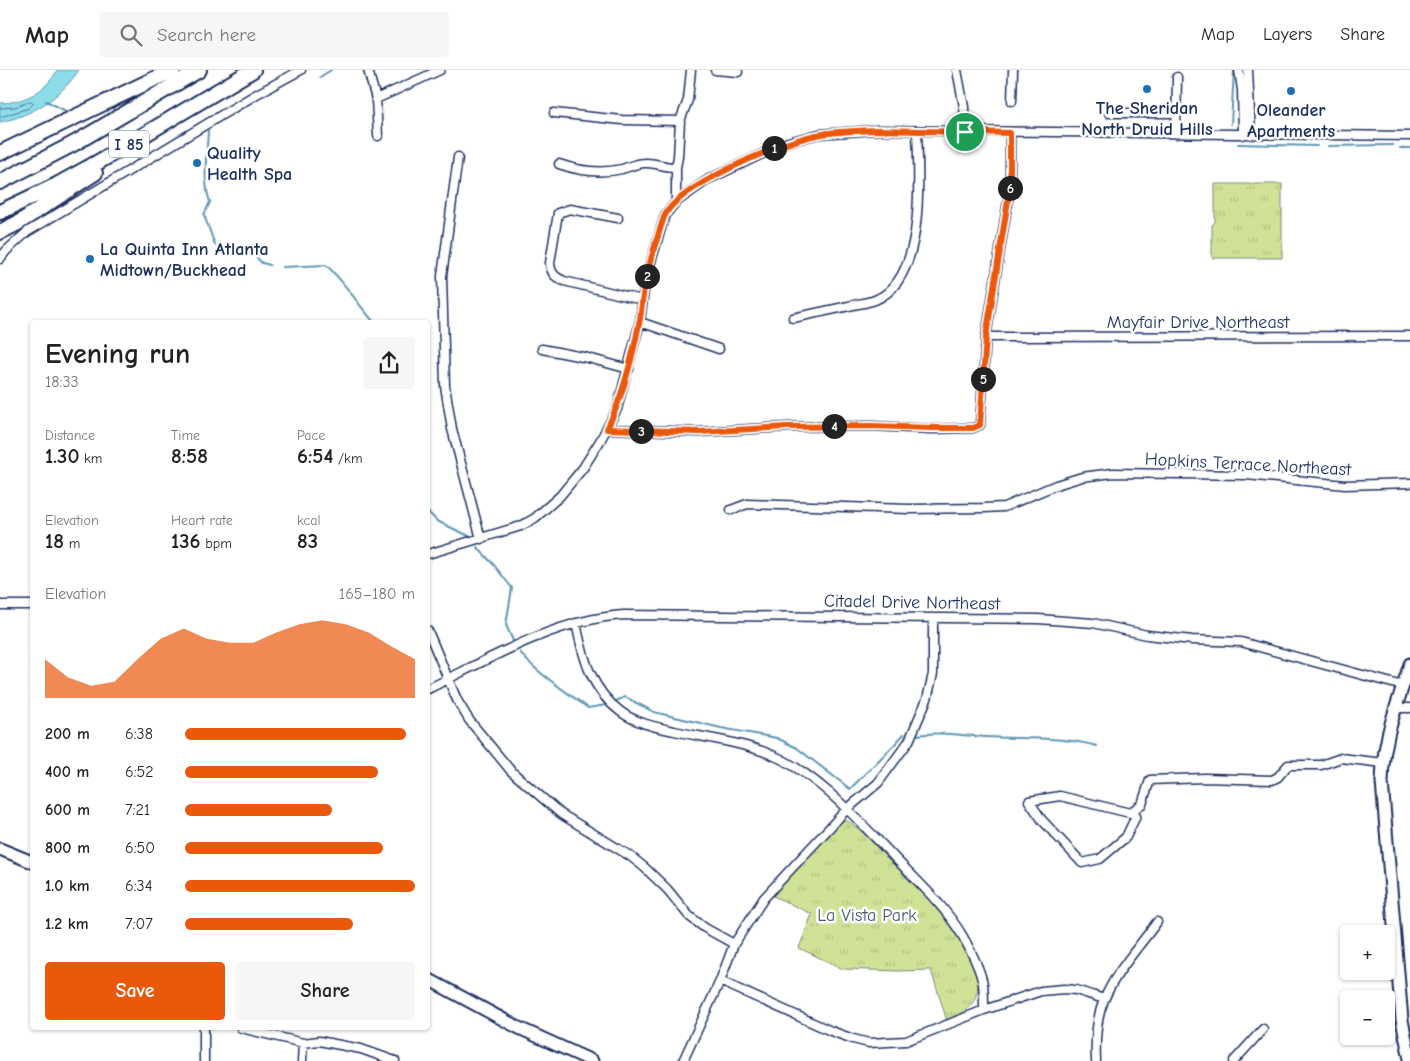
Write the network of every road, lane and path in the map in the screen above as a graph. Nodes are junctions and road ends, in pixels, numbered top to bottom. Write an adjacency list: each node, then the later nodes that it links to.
1 (174, 70): 29 (highway)
2 (199, 70): 33 (highway, I 85)
3 (254, 70): 28 (highway, I 85)
4 (301, 70): 38 (street)
5 (368, 70): 15 (street)
6 (440, 70): 15 (street)
7 (691, 70): 20 (street)
8 (715, 70): 13 (street)
9 (956, 70): 22 (street)
10 (1012, 70): 16 (street)
11 (1240, 70): 25 (street)
12 (1248, 70): 25 (street)
13 (738, 72)
14 (1177, 76): 19 (street)
15 (376, 99): 26 (street)
16 (1012, 100)
17 (554, 112): 20 (street)
18 (1109, 113): 19 (street)
19 (1176, 113): 24 (street)
20 (680, 121): 32 (street)
21 (917, 132): 22 (street); 34 (street); 40 (street)
22 (965, 132): 23 (street)
23 (1010, 133): 24 (street); 43 (street)
24 (1176, 134): 25 (street)
25 (1247, 135): 27 (street)
26 (378, 136)
27 (1410, 136)
28 (137, 140): 35 (highway, I 85); 37 (highway)
29 (0, 153)
30 (458, 157): 50 (street)
31 (559, 164): 32 (street)
32 (676, 167): 34 (street)
33 (0, 182)
34 (676, 202): 39 (street)
35 (0, 212)
36 (618, 218): 39 (street)
37 (0, 232)
38 (0, 259)
39 (642, 300): 41 (street)
40 (793, 318)
41 (640, 322): 45 (street); 46 (street)
42 (1410, 336): 43 (street, Mayfair Drive Northeast)
43 (986, 337): 47 (street)
44 (542, 349): 46 (street)
45 (719, 349)
46 (628, 369): 47 (street)
47 (607, 429): 50 (street)
48 (1410, 483): 49 (street, Hopkins Terrace Northeast)
49 (731, 510)
50 (481, 539): 51 (street)
51 (430, 553)
52 (0, 605): 53 (street)
53 (30, 605)
54 (933, 618): 55 (street, Citadel Drive Northeast); 59 (street, Citadel Drive Northeast); 64 (street)
55 (576, 623): 58 (street, Citadel Drive Northeast); 64 (street)
56 (430, 636): 58 (street)
57 (1410, 664): 59 (main road)
58 (449, 679): 60 (street, Citadel Drive Northeast); 69 (street)
59 (1403, 686): 61 (main road)
60 (430, 688)
61 (1396, 708): 62 (street); 63 (main road)
62 (1410, 708)
63 (1383, 763): 65 (street); 78 (main road)
64 (846, 810): 69 (street); 73 (street)
65 (1132, 811): 65 (street)
66 (0, 849): 67 (main road)
67 (30, 861)
68 (1157, 922): 72 (street)
69 (734, 944): 71 (street)
70 (430, 980): 82 (main road)
71 (720, 981): 73 (street); 83 (street)
72 (1104, 1000): 73 (street); 84 (street)
73 (984, 1010)
74 (1263, 1029): 85 (street)
75 (204, 1030): 79 (street)
76 (250, 1030): 77 (street)
77 (303, 1042): 80 (street); 81 (street)
78 (1410, 1059)
79 (204, 1061)
80 (302, 1061)
81 (395, 1061)
82 (592, 1061)
83 (683, 1061)
84 (1096, 1061)
85 (1234, 1061)

